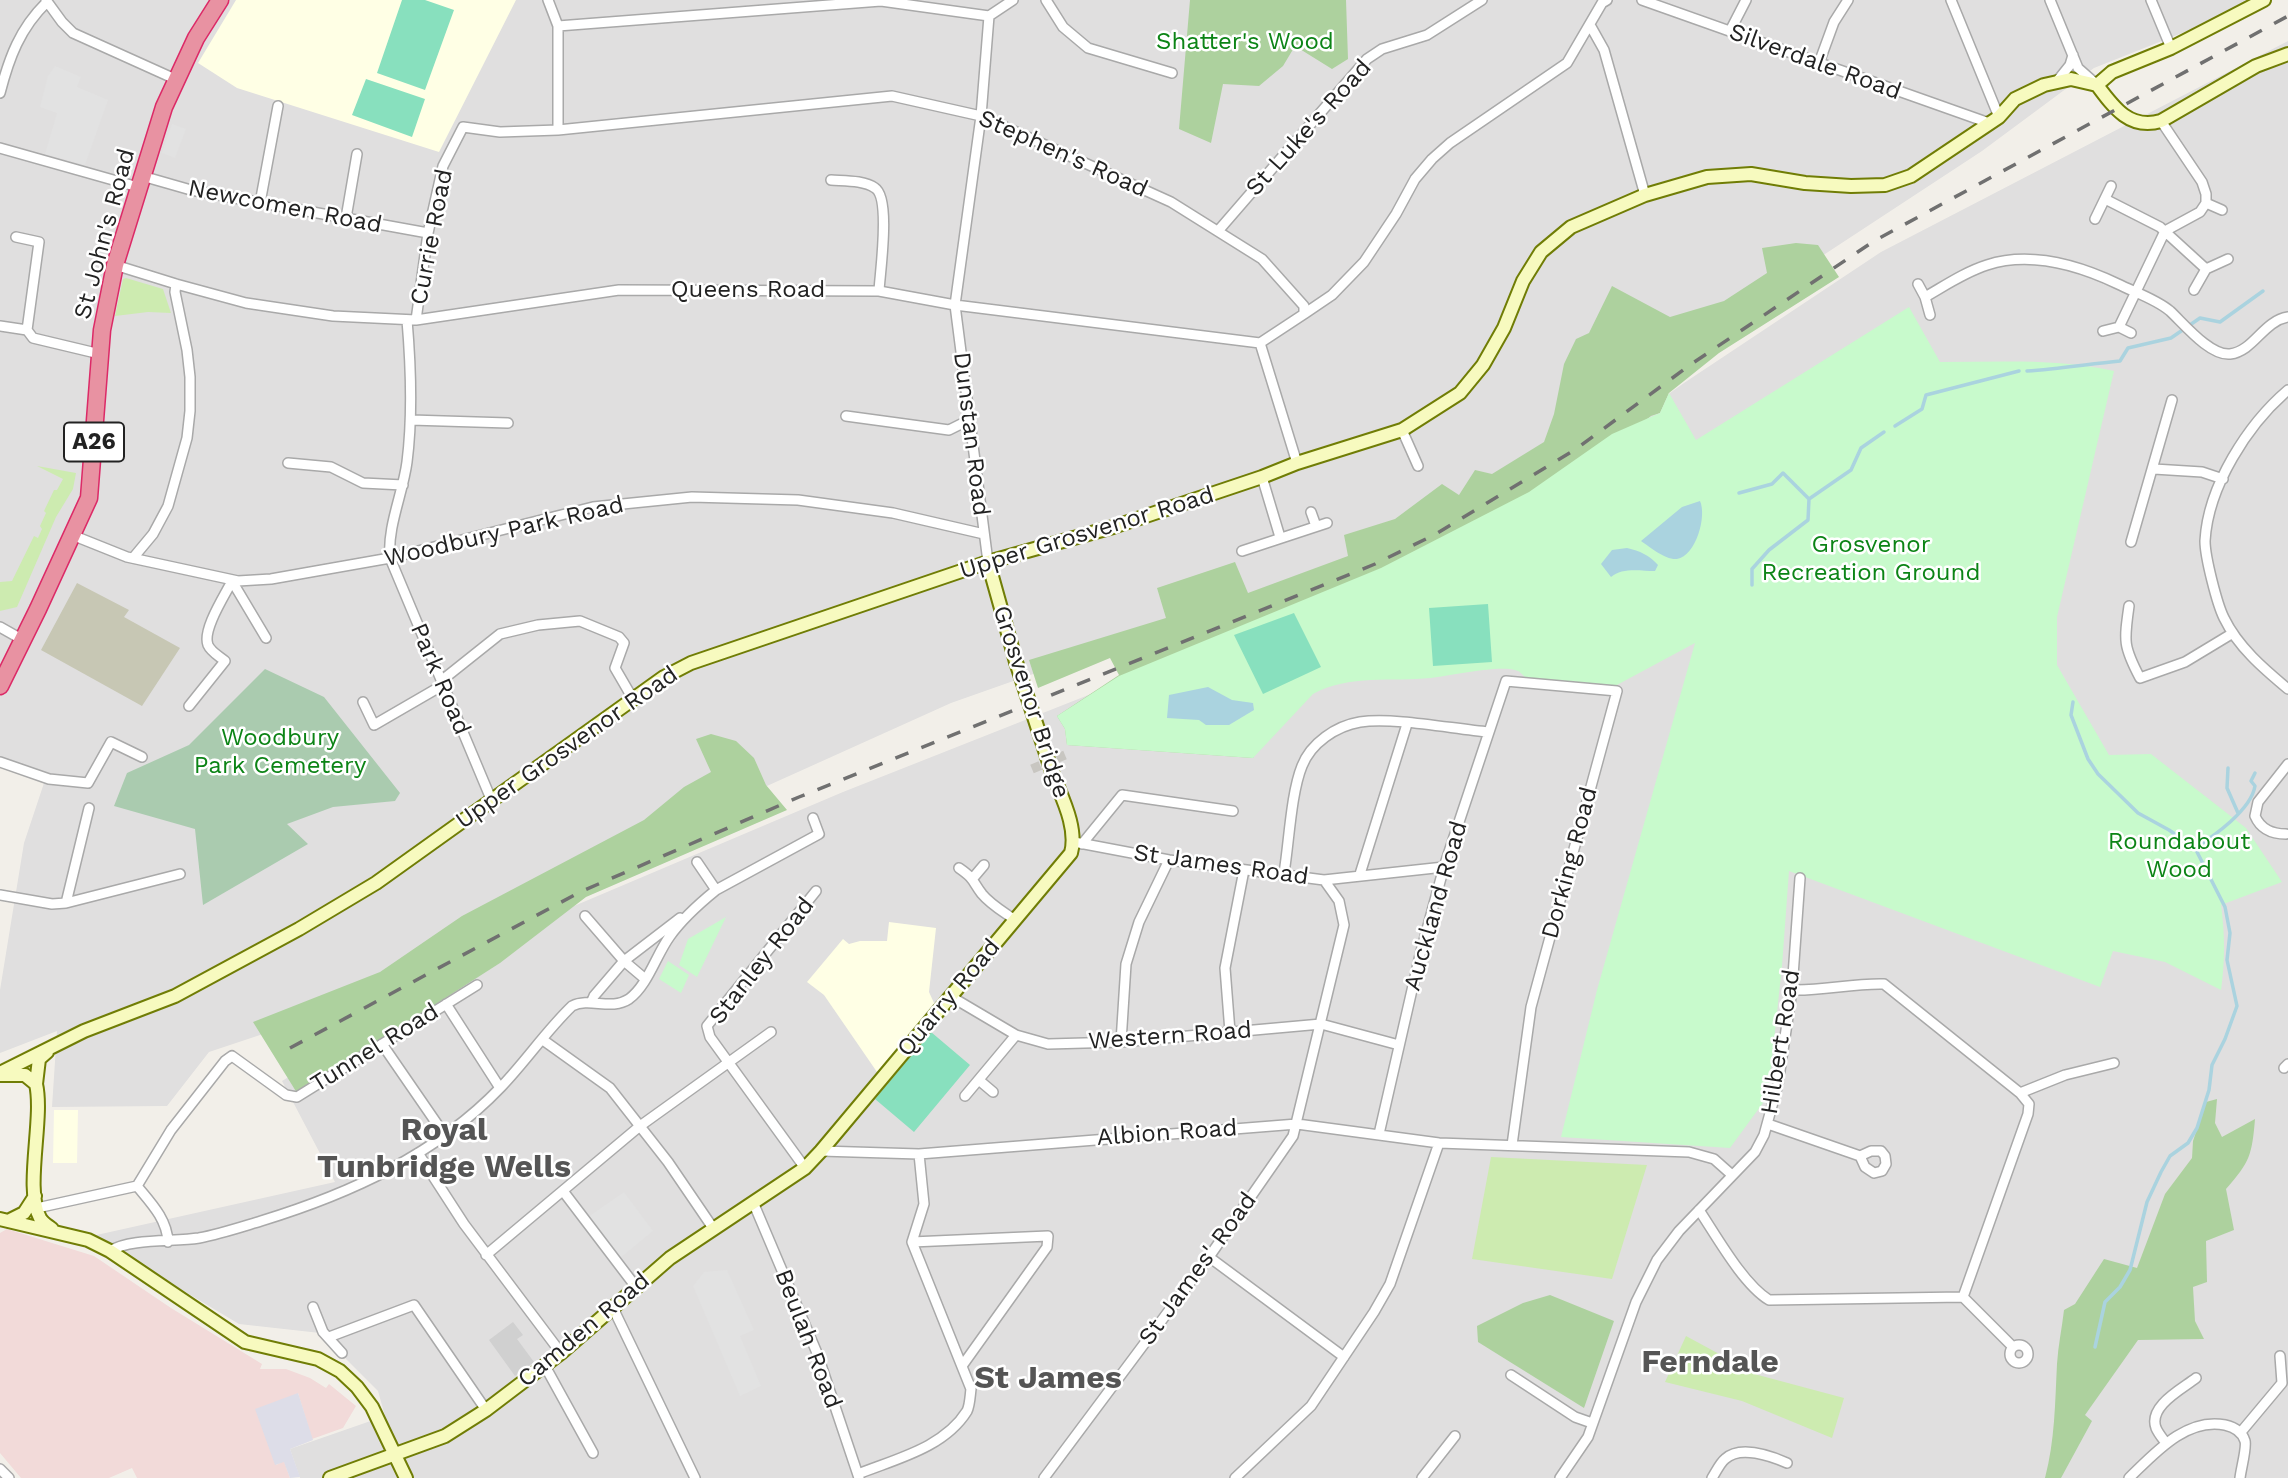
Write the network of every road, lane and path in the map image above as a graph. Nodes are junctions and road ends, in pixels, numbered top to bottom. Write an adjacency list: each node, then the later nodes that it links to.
1 (220, 0): 24 (highway, St John's Road / A26)
2 (548, 0): 17 (street)
3 (1013, 0): 15 (street)
4 (1046, 0): 23 (street)
5 (1607, 0): 16 (street)
6 (1642, 0): 18 (street, Silverdale Road)
7 (1746, 0): 18 (street)
8 (1848, 0): 22 (street)
9 (1951, 0): 30 (street)
10 (2050, 0): 21 (street)
11 (2151, 0): 19 (street)
12 (2264, 0): 19 (street)
13 (47, 1): 24 (street); 27 (street)
14 (1480, 1): 46 (street, St Luke's Road)
15 (989, 16): 17 (street); 29 (street, Dunstan Road)
16 (1590, 25): 38 (street); 59 (street)
17 (558, 26): 32 (street)
18 (1730, 31): 22 (street, Silverdale Road)
19 (2171, 48): 26 (street)
20 (2288, 54): 31 (street)
21 (2073, 55): 25 (street); 26 (street)
22 (1819, 63): 30 (street, Silverdale Road)
23 (1172, 73)
24 (175, 79): 36 (highway, St John's Road / A26)
25 (2058, 80): 26 (street); 30 (street, Upper Grosvenor Road)
26 (2097, 85): 31 (street)
27 (0, 93)
28 (278, 106): 40 (street)
29 (981, 116): 32 (street, Stephen's Road); 46 (street, Stephen's Road); 58 (street, Dunstan Road)
30 (1994, 120): 38 (street, Upper Grosvenor Road)
31 (2161, 121): 41 (street)
32 (558, 130): 47 (street, Currie Road)
33 (0, 148): 36 (street, Newcomen Road)
34 (357, 154): 43 (street)
35 (831, 180): 55 (street)
36 (140, 181): 40 (street, Newcomen Road); 50 (highway, St John's Road / A26)
37 (2111, 186): 39 (street)
38 (1645, 195): 76 (street, Upper Grosvenor Road)
39 (2105, 198): 44 (street); 45 (street)
40 (260, 203): 43 (street, Newcomen Road)
41 (2206, 203): 42 (street); 45 (street)
42 (2222, 210)
43 (346, 218): 47 (street, Newcomen Road)
44 (2095, 219)
45 (2165, 230): 51 (street); 56 (street)
46 (1219, 231): 59 (street, Stephen's Road)
47 (429, 233): 62 (street, Currie Road)
48 (16, 237): 65 (street)
49 (2228, 259): 51 (street)
50 (115, 265): 52 (street, Queens Road); 69 (highway, St John's Road / A26)
51 (2206, 269): 54 (street)
52 (176, 284): 62 (street, Queens Road); 92 (street)
53 (1917, 284): 57 (street)
54 (2194, 290)
55 (879, 291): 58 (street, Queens Road); 62 (street, Queens Road)
56 (2135, 292): 57 (street); 61 (street); 64 (street)
57 (1926, 297): 60 (street)
58 (955, 305): 68 (street, Queens Road); 74 (street, Dunstan Road)
59 (1304, 314): 68 (street)
60 (1930, 315)
61 (2288, 317)
62 (412, 320): 73 (street, Currie Road)
63 (0, 326): 65 (street)
64 (2119, 327): 66 (street); 67 (street)
65 (27, 330): 69 (street)
66 (2104, 331)
67 (2131, 333)
68 (1260, 343): 78 (street)
69 (100, 354): 88 (highway, St John's Road / A26)
70 (2288, 390): 82 (street)
71 (2172, 400): 80 (street)
72 (846, 416): 74 (street)
73 (411, 420): 75 (street); 83 (street, Currie Road)
74 (969, 421): 87 (street, Dunstan Road)
75 (508, 423)
76 (1402, 430): 78 (street, Upper Grosvenor Road); 79 (street)
77 (288, 463): 83 (street)
78 (1297, 463): 81 (street, Upper Grosvenor Road)
79 (1418, 466)
80 (2154, 469): 82 (street); 90 (street)
81 (1262, 477): 89 (street); 94 (street, Upper Grosvenor Road)
82 (2222, 479): 98 (street)
83 (403, 485): 93 (street, Currie Road)
84 (1311, 512): 86 (street)
85 (1327, 523): 86 (street)
86 (1316, 526): 89 (street)
87 (984, 534): 93 (street, Woodbury Park Road); 94 (street, Dunstan Road)
88 (72, 535): 92 (street, Woodbury Park Road); 100 (highway, St John's Road / A26)
89 (1280, 537): 91 (street)
90 (2131, 542)
91 (1242, 551)
92 (133, 558): 95 (street, Woodbury Park Road)
93 (390, 558): 95 (street, Woodbury Park Road); 102 (street, Park Road)
94 (988, 562): 105 (street, Upper Grosvenor Road); 118 (street, Grosvenor Bridge, bridge)
95 (232, 581): 99 (street); 107 (street)
96 (2129, 606): 98 (street)
97 (0, 627): 100 (street)
98 (2233, 633): 104 (street)
99 (265, 638)
100 (23, 640): 103 (highway, St John's Road / A26)
101 (1506, 681): 109 (street, Auckland Road); 169 (street, Dorking Road)
102 (442, 683): 105 (street); 106 (street); 113 (street, Park Road)
103 (0, 686)
104 (2288, 689)
105 (633, 699): 113 (street, Upper Grosvenor Road)
106 (363, 702)
107 (188, 706)
108 (1407, 724): 109 (street); 125 (street); 127 (street)
109 (1489, 733): 122 (street, Auckland Road)
110 (142, 757): 111 (street)
111 (0, 762)
112 (2288, 764): 117 (street)
113 (491, 799): 153 (street, Upper Grosvenor Road)
114 (89, 808): 135 (street)
115 (1233, 811): 118 (street)
116 (813, 818): 131 (street)
117 (2286, 834)
118 (1078, 843): 119 (street, St James Road); 137 (street, Quarry Road)
119 (1169, 860): 124 (street, St James Road); 150 (street)
120 (696, 862): 131 (street)
121 (984, 865): 128 (street)
122 (1444, 867): 127 (street); 152 (street, Auckland Road)
123 (960, 868): 128 (street)
124 (1244, 870): 125 (street, St James Road); 147 (street)
125 (1284, 873): 130 (street, St James Road)
126 (180, 874): 135 (street)
127 (1360, 874): 130 (street)
128 (973, 878): 137 (street)
129 (1800, 878): 141 (street, Hilbert Road)
130 (1324, 880): 145 (street, St James Road)
131 (716, 890): 134 (street)
132 (816, 891): 154 (street, Stanley Road)
133 (0, 895): 135 (street)
134 (704, 900): 138 (street); 139 (street)
135 (66, 903)
136 (585, 916): 138 (street)
137 (1015, 920): 142 (street, Quarry Road)
138 (624, 961): 139 (street); 143 (street)
139 (644, 978): 143 (street)
140 (477, 985): 144 (street, Tunnel Road)
141 (1792, 990): 161 (street); 164 (street, Hilbert Road)
142 (950, 996): 148 (street, Western Road); 170 (street, Quarry Road)
143 (591, 1003): 149 (street)
144 (446, 1004): 151 (street, Tunnel Road); 159 (street)
145 (1321, 1024): 147 (street, Western Road); 152 (street, Western Road); 163 (street, St James Road)
146 (771, 1032): 154 (street)
147 (1230, 1032): 150 (street, Western Road)
148 (1016, 1035): 150 (street, Western Road); 157 (street)
149 (543, 1040): 159 (street); 165 (street)
150 (1121, 1042)
151 (382, 1044): 166 (street); 176 (street, Tunnel Road)
152 (1399, 1045): 167 (street, Auckland Road)
153 (47, 1052): 156 (street, Upper Grosvenor Road); 158 (street)
154 (729, 1062): 165 (street); 174 (street, Stanley Road)
155 (2114, 1063): 161 (street)
156 (0, 1074): 158 (street)
157 (980, 1081): 160 (street); 162 (street)
158 (36, 1084): 178 (street)
159 (500, 1088): 166 (street)
160 (993, 1092)
161 (2020, 1093): 190 (street)
162 (965, 1096)
163 (1297, 1124): 167 (street, Albion Road); 172 (street, Albion Road); 188 (street, St James' Road)
164 (1768, 1124): 173 (street); 175 (street, Hilbert Road)
165 (640, 1126): 177 (street); 182 (street)
166 (444, 1134): 171 (street)
167 (1379, 1134): 168 (street, Albion Road)
168 (1439, 1143): 169 (street, Albion Road); 198 (street)
169 (1512, 1145): 175 (street, Albion Road)
170 (821, 1151): 172 (street, Albion Road); 174 (street, Camden Road)
171 (418, 1153): 184 (street); 187 (street)
172 (919, 1154): 185 (street)
173 (1860, 1156)
174 (805, 1168): 179 (street, Camden Road)
175 (1732, 1175): 180 (street, Hilbert Road)
176 (137, 1186): 178 (street); 184 (street)
177 (563, 1191): 187 (street); 189 (street)
178 (36, 1202): 181 (street); 183 (street)
179 (753, 1202): 182 (street, Camden Road); 212 (street, Beulah Road)
180 (1699, 1210): 190 (street); 204 (street, Hilbert Road)
181 (5, 1220): 183 (street)
182 (713, 1228): 189 (street, Camden Road)
183 (55, 1230): 186 (street)
184 (168, 1242): 186 (street)
185 (912, 1242): 200 (street); 200 (street)
186 (110, 1251): 209 (street)
187 (486, 1255): 196 (street)
188 (1209, 1257): 198 (street); 217 (street, St James' Road)
189 (636, 1287): 192 (street, Camden Road)
190 (1962, 1297): 194 (street)
191 (313, 1307): 193 (street)
192 (613, 1308): 196 (street, Camden Road); 216 (street)
193 (329, 1338): 195 (street); 203 (street)
194 (2013, 1347)
195 (342, 1353)
196 (561, 1353): 199 (street, Camden Road)
197 (2280, 1356): 205 (street)
198 (1344, 1357): 218 (street)
199 (545, 1366): 203 (street, Camden Road); 208 (street)
200 (962, 1366): 212 (street)
201 (1511, 1375): 204 (street)
202 (2196, 1377): 207 (street)
203 (486, 1410): 209 (street, Camden Road)
204 (1592, 1423): 220 (street, Hilbert Road)
205 (2241, 1432): 207 (street); 223 (street)
206 (1455, 1436): 219 (street)
207 (2166, 1443): 222 (street)
208 (593, 1453)
209 (394, 1456): 214 (street, Camden Road); 215 (street)
210 (1787, 1464): 221 (street)
211 (0, 1469): 213 (street)
212 (858, 1476)
213 (9, 1478)
214 (330, 1478)
215 (406, 1478)
216 (695, 1478)
217 (1044, 1478)
218 (1235, 1478)
219 (1422, 1478)
220 (1560, 1478)
221 (1712, 1478)
222 (2129, 1478)
223 (2240, 1478)

